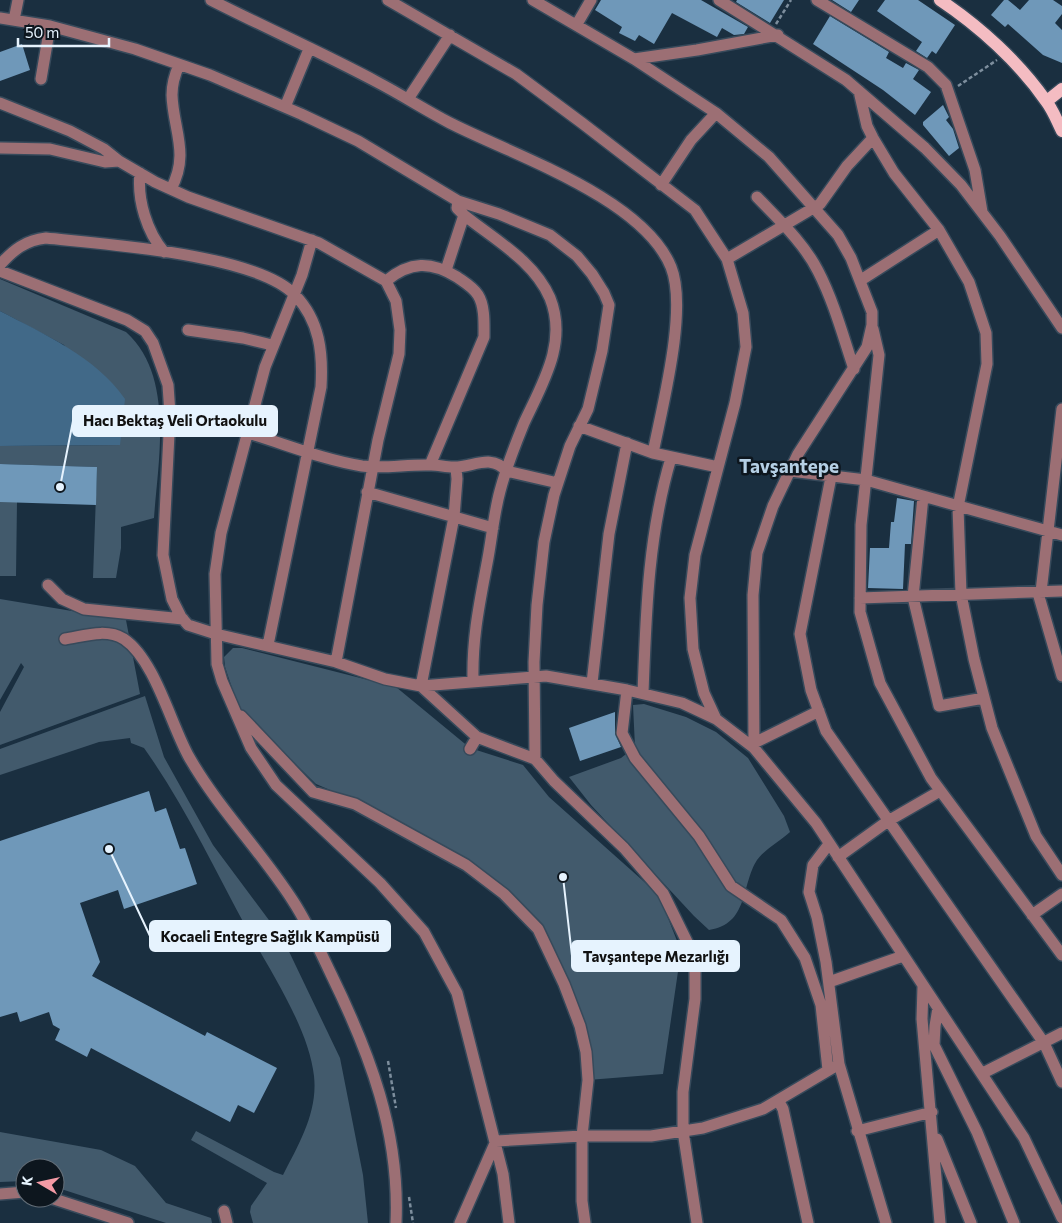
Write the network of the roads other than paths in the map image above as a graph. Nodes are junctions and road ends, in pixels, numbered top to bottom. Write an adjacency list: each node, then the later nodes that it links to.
1 (18, 0): 10 (street)
2 (211, 0): 15 (street)
3 (388, 0): 14 (street)
4 (533, 0): 11 (street)
5 (591, 0): 11 (street)
6 (719, 0): 13 (street)
7 (817, 0): 36 (street)
8 (940, 0): 23 (main road)
9 (0, 18): 10 (street)
10 (14, 20): 12 (street)
11 (577, 24): 16 (street)
12 (50, 26): 17 (street); 18 (street)
13 (774, 33): 16 (street); 20 (street)
14 (450, 35): 21 (street); 31 (street)
15 (310, 49): 21 (street); 24 (street)
16 (634, 58): 25 (street)
17 (179, 64): 24 (street); 32 (street)
18 (41, 79)
19 (1062, 89): 23 (main road)
20 (859, 91): 27 (street); 36 (street)
21 (408, 99): 59 (street)
22 (0, 102): 29 (street)
23 (1047, 102): 26 (main road)
24 (285, 107): 34 (street)
25 (716, 113): 31 (street); 35 (street)
26 (1062, 132)
27 (873, 138): 35 (street); 39 (street)
28 (0, 148): 29 (street)
29 (119, 161): 30 (street)
30 (140, 173): 32 (street); 41 (street)
31 (661, 185): 42 (street)
32 (170, 189): 40 (street)
33 (757, 197): 38 (street)
34 (458, 201): 37 (street); 55 (street)
35 (814, 208): 38 (street); 46 (street)
36 (982, 212): 50 (street)
37 (464, 215): 44 (street); 65 (street)
38 (785, 225): 42 (street); 53 (street)
39 (939, 230): 46 (street); 72 (street)
40 (312, 240): 47 (street); 48 (street)
41 (164, 252): 43 (street); 48 (street)
42 (728, 259): 64 (street)
43 (0, 265)
44 (446, 270): 47 (street); 61 (street)
45 (0, 271): 83 (street)
46 (861, 280): 49 (street)
47 (386, 281): 62 (street)
48 (294, 295): 52 (street); 58 (street)
49 (872, 325): 53 (street); 68 (street)
50 (1062, 328)
51 (188, 330): 52 (street)
52 (272, 345): 56 (street)
53 (854, 369): 66 (street)
54 (1062, 409): 75 (street)
55 (579, 426): 57 (street); 69 (street)
56 (248, 434): 58 (street); 84 (street)
57 (627, 443): 59 (street); 91 (street)
58 (309, 451): 62 (street); 86 (street)
59 (653, 453): 60 (street)
60 (671, 458): 64 (street); 94 (street)
61 (430, 465): 62 (street); 63 (street)
62 (374, 467): 70 (street)
63 (456, 468): 65 (street); 73 (street)
64 (718, 468): 98 (street)
65 (506, 471): 69 (street); 74 (street)
66 (790, 471): 67 (street); 100 (street)
67 (831, 477): 68 (street); 97 (street)
68 (866, 480): 71 (street); 82 (street)
69 (558, 483): 88 (street)
70 (367, 492): 73 (street); 87 (street)
71 (923, 497): 72 (street); 81 (street)
72 (958, 507): 75 (street); 80 (street)
73 (454, 517): 74 (street); 92 (street)
74 (493, 528): 90 (street)
75 (1049, 532): 76 (street); 79 (street)
76 (1062, 536)
77 (48, 585): 83 (street)
78 (1062, 591): 79 (street)
79 (1040, 592): 80 (street); 89 (street)
80 (961, 594): 81 (street); 95 (street)
81 (912, 597): 82 (street); 95 (street)
82 (860, 598): 103 (street)
83 (183, 619): 84 (street)
84 (216, 634): 86 (street); 96 (street)
85 (65, 639): 135 (street)
86 (268, 645): 87 (street)
87 (336, 662): 92 (street)
88 (534, 676): 90 (street); 91 (street); 102 (street)
89 (1062, 676)
90 (473, 681): 92 (street)
91 (592, 683): 93 (street)
92 (421, 686): 99 (street)
93 (627, 690): 94 (street); 118 (street)
94 (643, 693): 98 (street)
95 (984, 698): 107 (street)
96 (234, 711): 126 (street); 127 (street)
97 (819, 711): 100 (street); 104 (street)
98 (716, 719): 100 (street)
99 (477, 737): 101 (street); 102 (street)
100 (754, 746): 105 (street)
101 (470, 748)
102 (535, 759): 124 (street)
103 (940, 790): 104 (street); 109 (street)
104 (888, 821): 106 (street); 116 (street)
105 (829, 844): 106 (street); 112 (street)
106 (838, 857): 111 (street)
107 (1062, 876)
108 (1062, 894): 109 (street)
109 (1032, 915): 110 (street)
110 (1062, 955)
111 (903, 956): 112 (street); 113 (street)
112 (828, 982): 117 (street)
113 (923, 987): 114 (street); 122 (street)
114 (938, 1008): 119 (street); 144 (street)
115 (1062, 1034): 116 (street)
116 (1044, 1043): 119 (street); 120 (street)
117 (838, 1064): 118 (street); 125 (street)
118 (828, 1070): 121 (street)
119 (983, 1073): 132 (street)
120 (1062, 1082)
121 (778, 1100): 124 (street); 140 (street)
122 (932, 1112): 123 (street); 125 (street)
123 (933, 1130): 142 (street); 143 (street)
124 (683, 1131): 126 (street); 139 (street)
125 (858, 1131): 141 (street)
126 (582, 1136): 127 (street); 138 (street)
127 (496, 1141): 136 (street); 137 (street)
128 (15, 1193): 129 (street)
129 (0, 1194)
130 (65, 1203): 133 (street)
131 (224, 1211): 134 (street)
132 (1062, 1218)
133 (128, 1223)
134 (227, 1223)
135 (396, 1223)
136 (460, 1223)
137 (509, 1223)
138 (585, 1223)
139 (697, 1223)
140 (808, 1223)
141 (886, 1223)
142 (940, 1223)
143 (971, 1223)
144 (1014, 1223)

